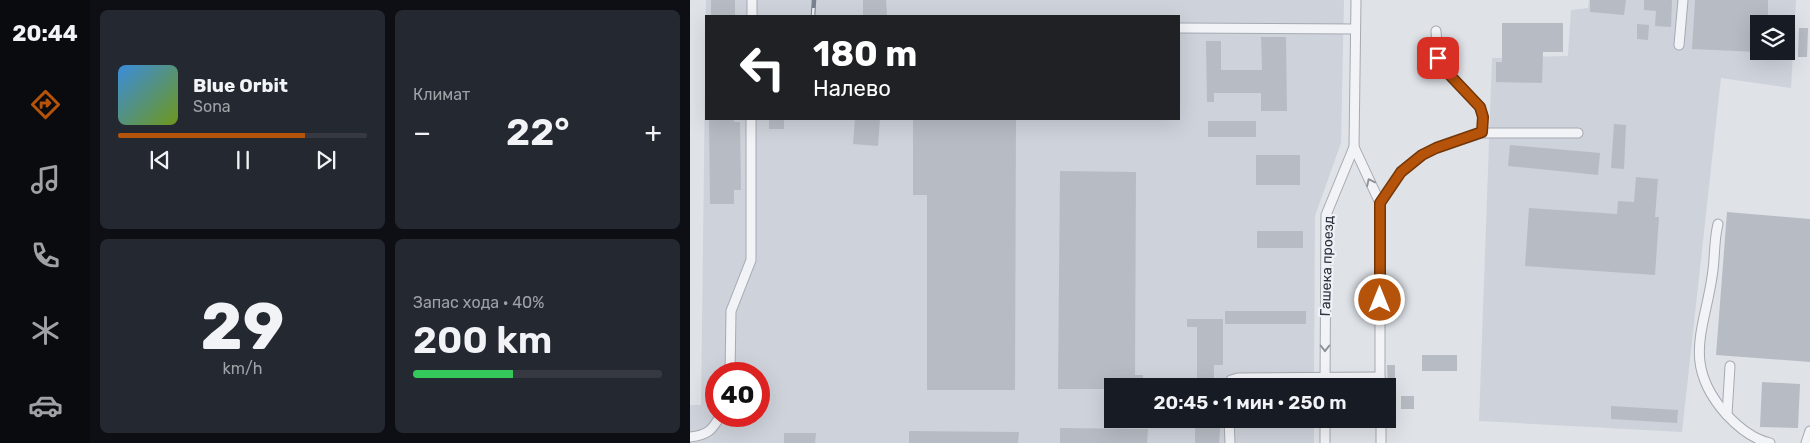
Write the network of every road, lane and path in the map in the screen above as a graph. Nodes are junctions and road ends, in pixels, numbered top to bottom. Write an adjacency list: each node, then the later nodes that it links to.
1 (752, 0): 4 (street)
2 (1356, 0): 6 (street, Гашека проезд)
3 (1683, 0): 8 (street)
4 (752, 15)
5 (1180, 28): 6 (street)
6 (1355, 29): 12 (street, Гашека проезд)
7 (1436, 31): 10 (street)
8 (1679, 45)
9 (751, 120): 15 (street)
10 (1482, 132): 11 (street); 13 (street)
11 (1578, 133)
12 (1354, 147): 13 (street, one-way to 12); 17 (street, Гашека проезд, one-way to 17)
13 (1380, 203): 18 (street)
14 (1718, 224): 19 (street)
15 (730, 362)
16 (1730, 366): 19 (street)
17 (1325, 378)
18 (1380, 378)
19 (1727, 415): 29 (street)
20 (714, 427): 25 (street)
21 (1230, 428): 26 (street)
22 (1325, 428): 27 (street)
23 (1381, 428): 28 (street)
24 (1810, 431): 30 (street)
25 (690, 437)
26 (1230, 443)
27 (1325, 443)
28 (1381, 443)
29 (1770, 443)
30 (1806, 443)

